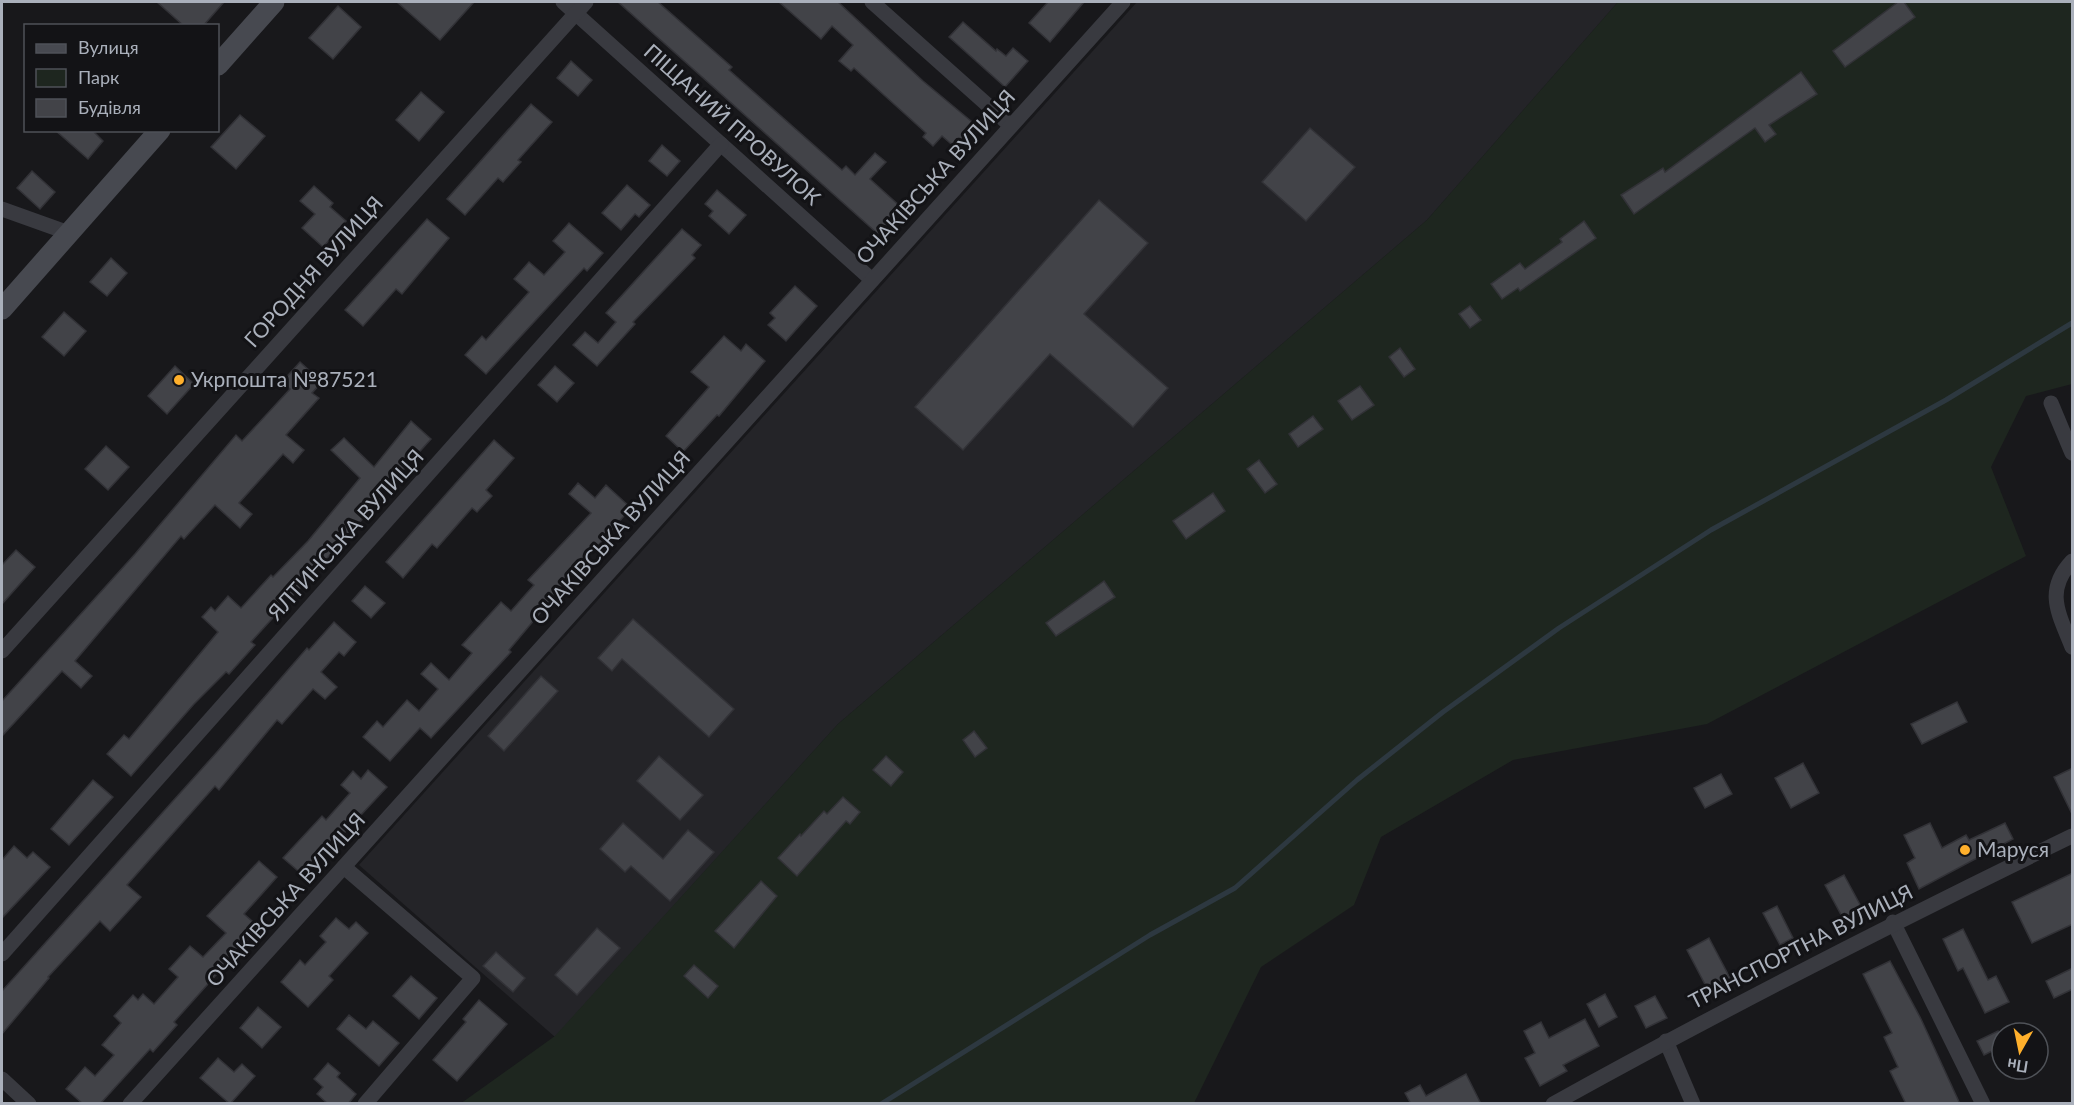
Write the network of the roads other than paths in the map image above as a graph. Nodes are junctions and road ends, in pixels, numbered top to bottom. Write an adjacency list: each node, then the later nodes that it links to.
1 (274, 2): 6 (street)
2 (563, 2): 5 (street, ПІЩАНИЙ ПРОВУЛОК)
3 (872, 2): 7 (street)
4 (1123, 2): 7 (street, ОЧАКІВСЬКА ВУЛИЦЯ)
5 (580, 7): 9 (street, ПІЩАНИЙ ПРОВУЛОК); 18 (street, ГОРОДНЯ ВУЛИЦЯ)
6 (219, 64)
7 (1011, 126): 12 (street, ОЧАКІВСЬКА ВУЛИЦЯ)
8 (158, 132): 11 (street)
9 (721, 144): 12 (street, ПІЩАНИЙ ПРОВУЛОК); 22 (street, ЯЛТИНСЬКА ВУЛИЦЯ)
10 (2, 209): 11 (street)
11 (69, 233): 13 (street)
12 (873, 279): 20 (street, ОЧАКІВСЬКА ВУЛИЦЯ)
13 (2, 309)
14 (2051, 403): 15 (street)
15 (2073, 453)
16 (2073, 561): 17 (street)
17 (2073, 647)
18 (2, 651)
19 (2073, 836): 21 (street, ТРАНСПОРТНА ВУЛИЦЯ)
20 (344, 867): 26 (street, ОЧАКІВСЬКА ВУЛИЦЯ); 27 (street)
21 (1893, 922): 23 (street, ТРАНСПОРТНА ВУЛИЦЯ); 30 (street)
22 (2, 954)
23 (1666, 1041): 28 (street, ТРАНСПОРТНА ВУЛИЦЯ); 29 (street)
24 (2, 1079): 25 (street)
25 (29, 1104)
26 (130, 1104)
27 (365, 1104)
28 (1553, 1104)
29 (1693, 1104)
30 (1983, 1104)

